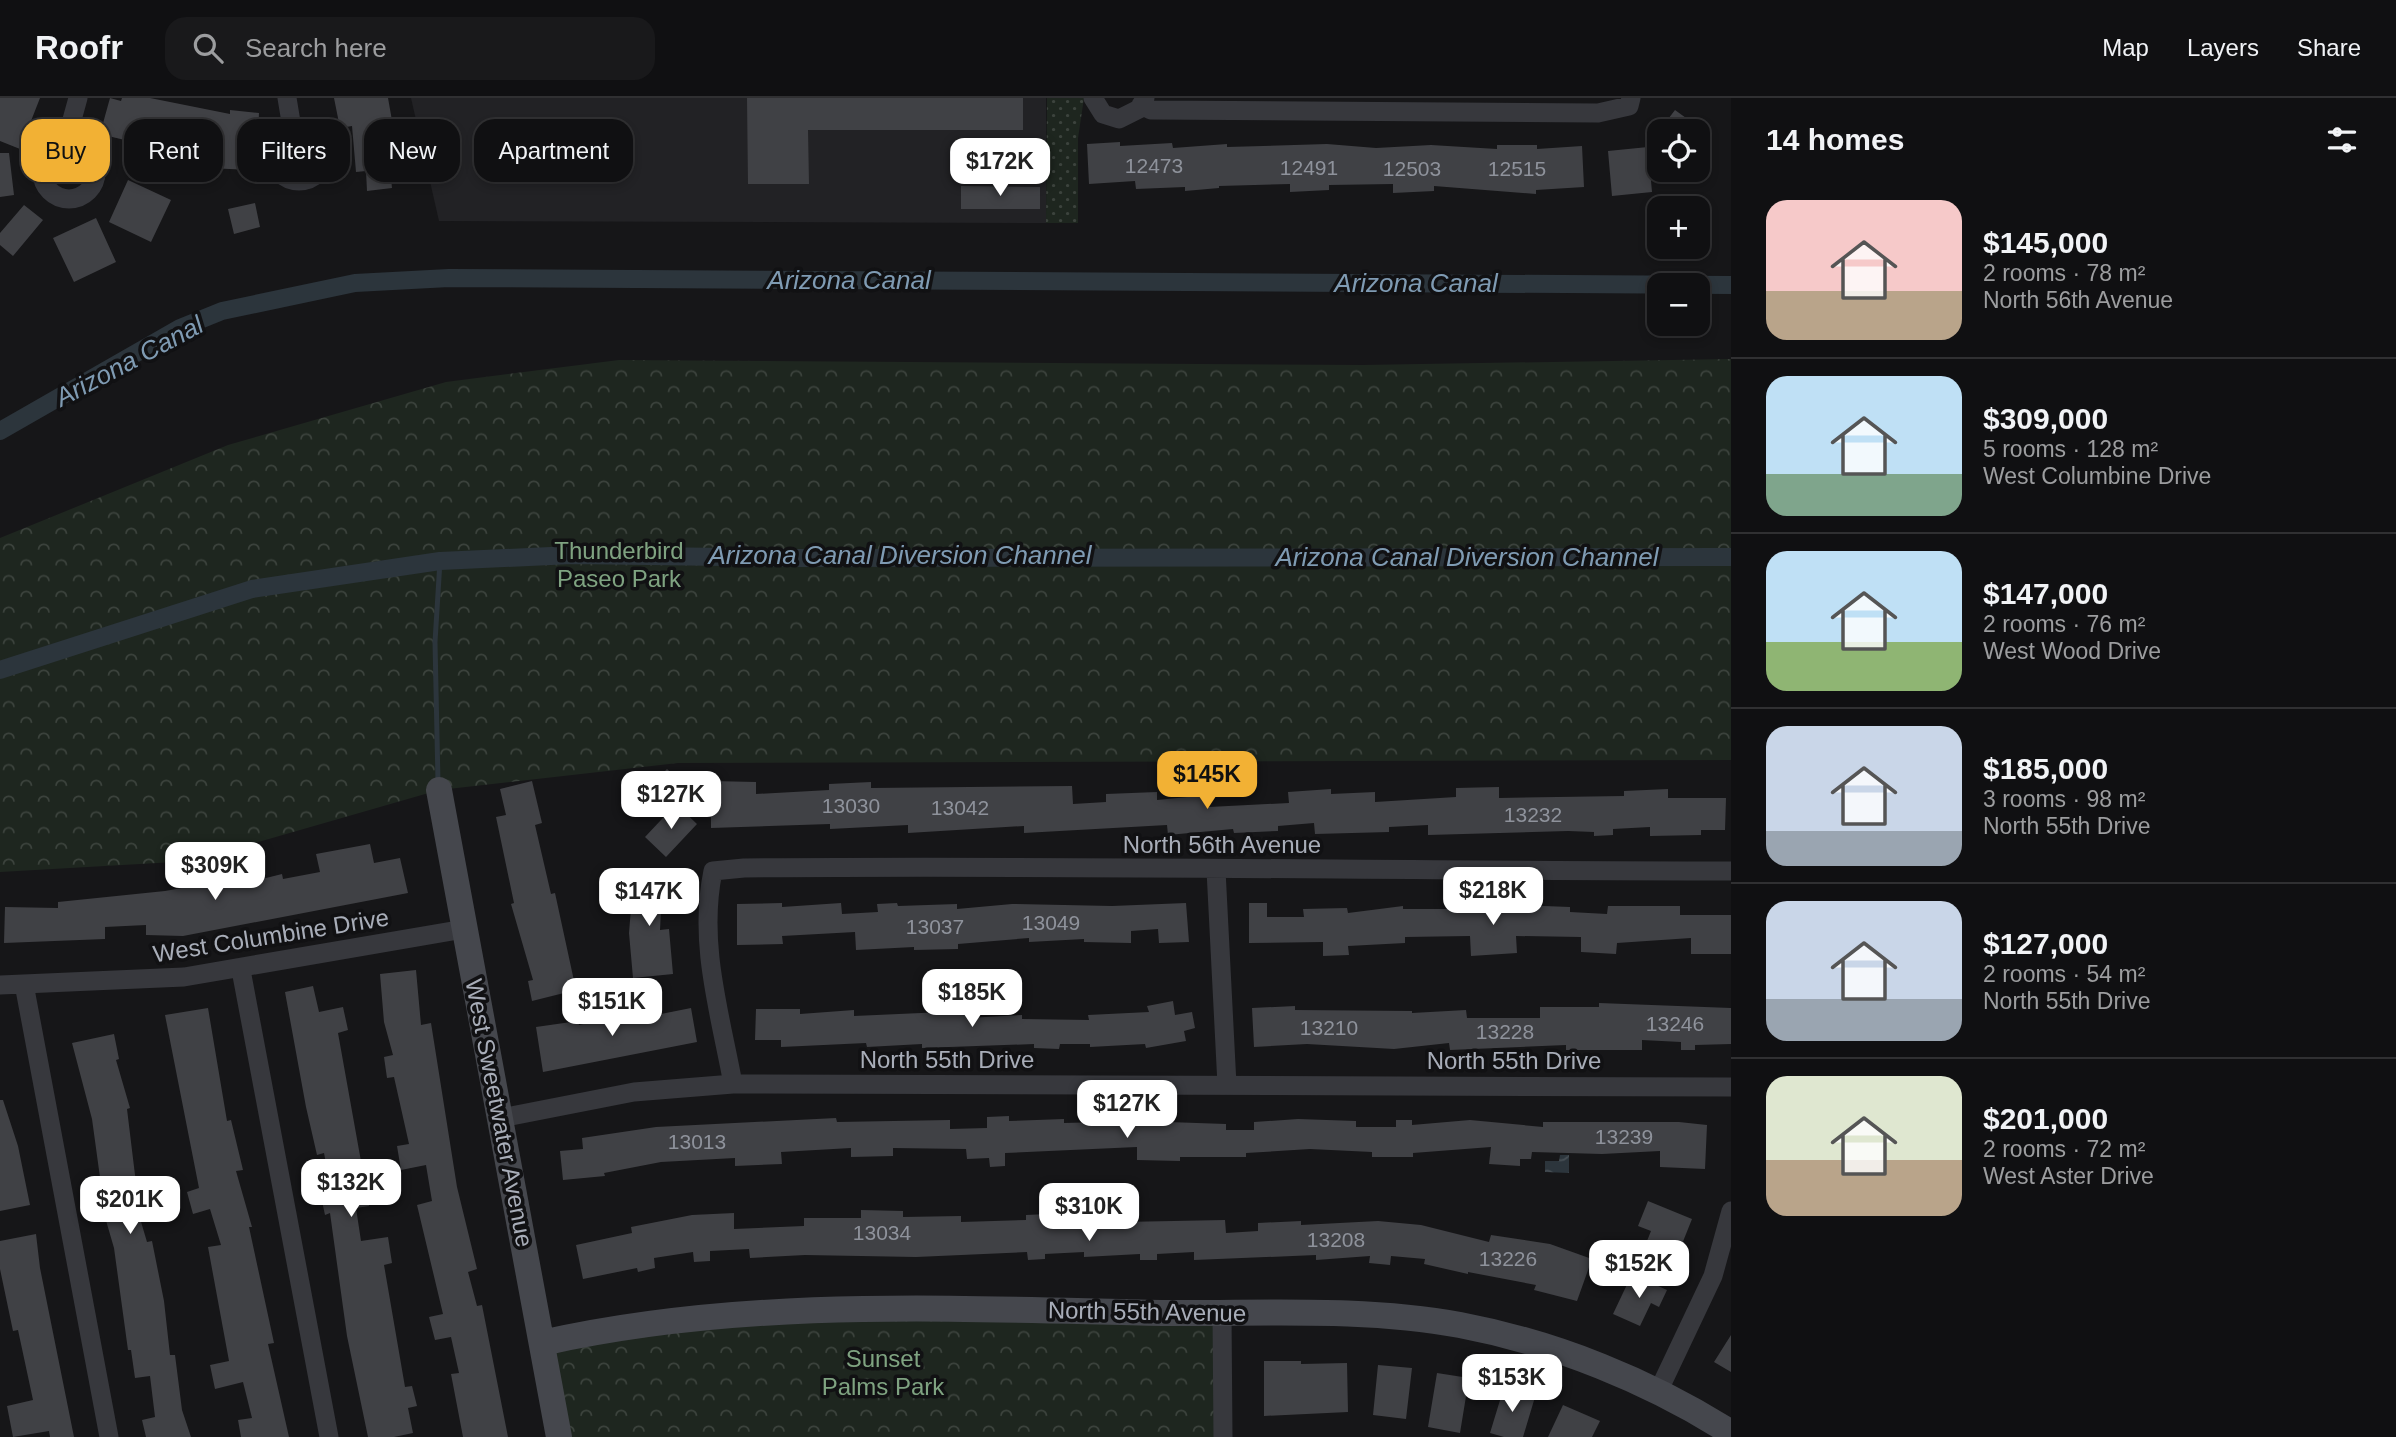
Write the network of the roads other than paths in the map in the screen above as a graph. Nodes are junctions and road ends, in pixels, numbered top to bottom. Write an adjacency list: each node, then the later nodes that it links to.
1 (78, 98): 7 (street)
2 (287, 98): 8 (street)
3 (1093, 98): 4 (street)
4 (1143, 102): 6 (street)
5 (1630, 102): 6 (street)
6 (1411, 104)
7 (72, 119)
8 (290, 119)
9 (439, 790): 12 (street, West Sweetwater Avenue)
10 (1216, 870): 11 (street, North 56th Avenue); 16 (street, North 56th Avenue); 17 (street)
11 (1731, 872)
12 (464, 929): 13 (street, West Columbine Drive); 19 (street, West Sweetwater Avenue)
13 (240, 970): 14 (street, West Columbine Drive); 26 (street)
14 (24, 984): 15 (street, West Columbine Drive); 25 (street)
15 (0, 985)
16 (733, 1084): 17 (street, North 55th Drive); 19 (street, North 55th Drive)
17 (1227, 1085): 18 (street, North 55th Drive)
18 (1731, 1087)
19 (501, 1118): 22 (street, West Sweetwater Avenue)
20 (1731, 1211): 23 (street)
21 (1222, 1314): 22 (street, North 55th Avenue); 23 (street, North 55th Avenue); 28 (street)
22 (542, 1343): 27 (street, West Sweetwater Avenue)
23 (1658, 1392): 24 (street, North 55th Avenue)
24 (1731, 1433)
25 (109, 1437)
26 (329, 1437)
27 (559, 1437)
28 (1223, 1437)

